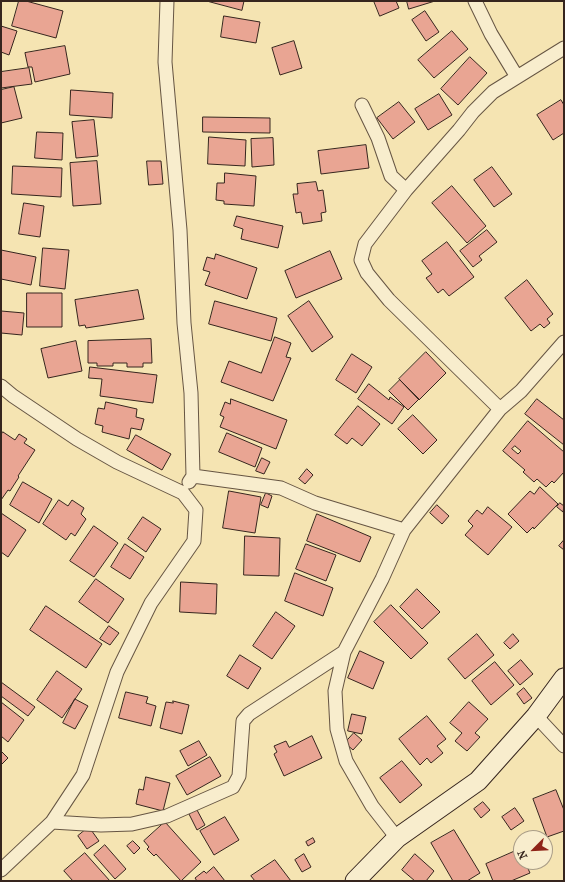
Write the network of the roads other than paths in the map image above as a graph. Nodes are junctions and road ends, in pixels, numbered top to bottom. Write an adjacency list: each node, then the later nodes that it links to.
1 (167, 1): 10 (street)
2 (475, 1): 4 (street)
3 (564, 48): 4 (street)
4 (517, 77): 6 (street)
5 (362, 105): 6 (street)
6 (406, 190): 9 (street)
7 (564, 342): 9 (street)
8 (1, 386): 11 (street)
9 (500, 409): 12 (street)
10 (193, 476): 11 (street); 12 (street)
11 (183, 493): 17 (street)
12 (404, 530): 13 (street)
13 (344, 652): 17 (street); 18 (street)
14 (564, 678): 15 (street)
15 (536, 716): 16 (street); 18 (street)
16 (564, 746)
17 (52, 822): 19 (street)
18 (397, 838): 20 (street)
19 (1, 870)
20 (356, 881)

